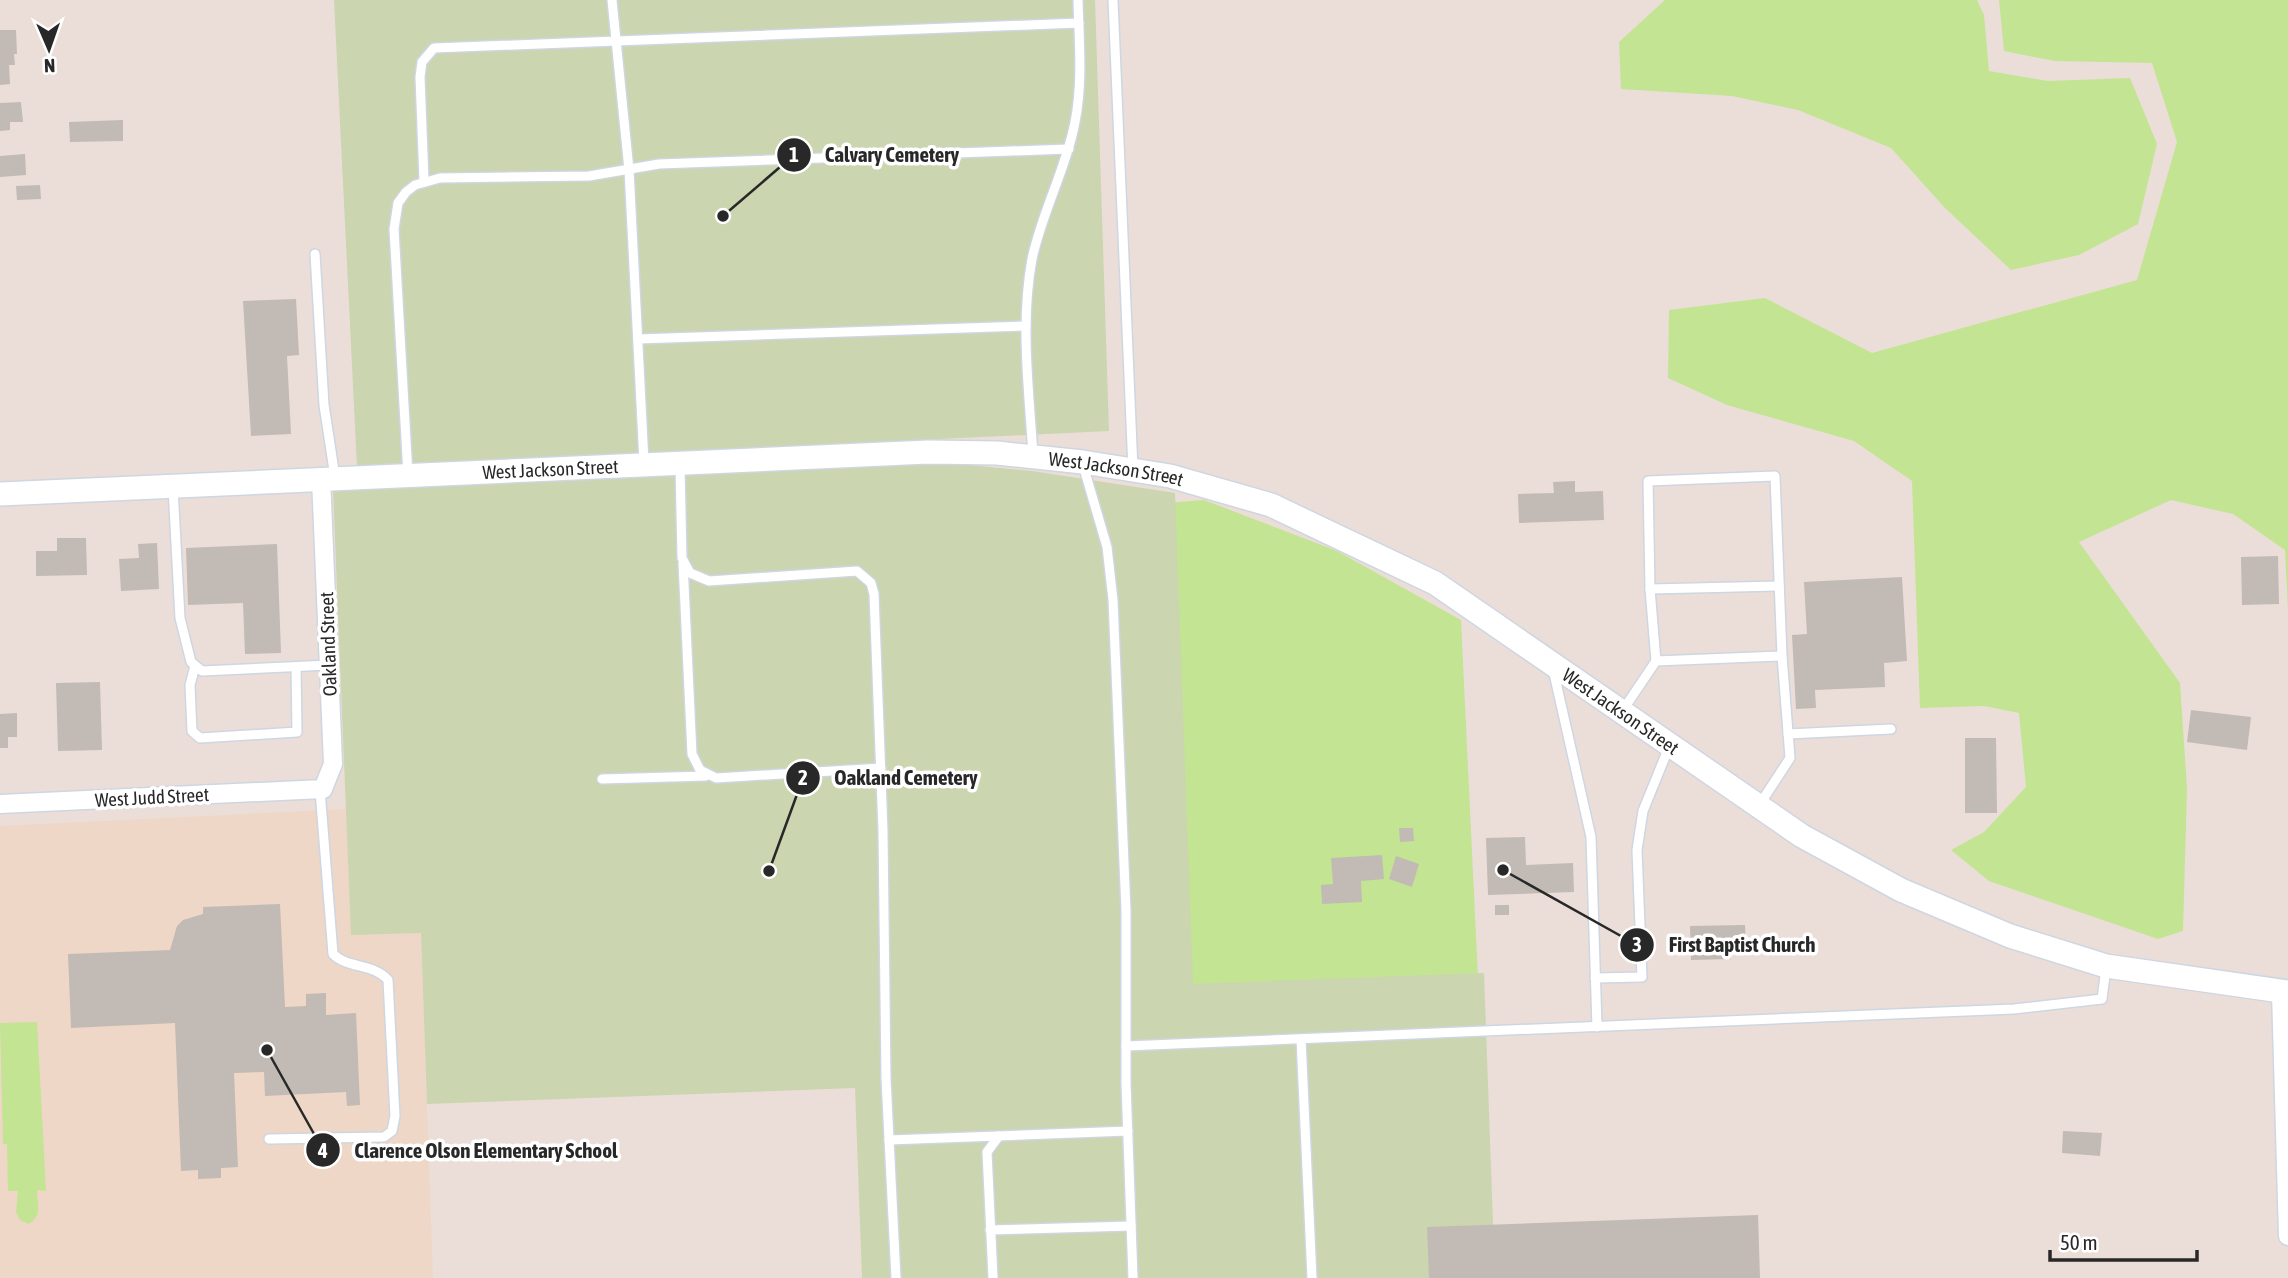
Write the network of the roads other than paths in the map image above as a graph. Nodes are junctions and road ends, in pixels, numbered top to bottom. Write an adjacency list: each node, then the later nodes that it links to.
1 (612, 0): 5 (lane)
2 (1078, 0): 4 (lane)
3 (1113, 0): 16 (lane)
4 (1079, 23): 5 (lane); 6 (lane)
5 (614, 40): 7 (lane); 8 (lane)
6 (1069, 149): 7 (lane); 10 (lane)
7 (629, 170): 8 (lane); 11 (lane)
8 (424, 181): 17 (lane)
9 (315, 254): 18 (lane)
10 (1025, 326): 11 (lane); 12 (lane)
11 (638, 339): 15 (lane)
12 (1033, 457): 13 (street, West Jackson Street); 14 (street, West Jackson Street)
13 (1083, 462): 16 (street, West Jackson Street); 45 (lane)
14 (680, 466): 15 (street, West Jackson Street); 21 (lane)
15 (644, 467): 17 (street, West Jackson Street)
16 (1133, 470): 26 (street, West Jackson Street)
17 (408, 475): 18 (street, West Jackson Street)
18 (328, 478): 19 (street, West Jackson Street); 27 (street, Oakland Street)
19 (173, 485): 20 (street, West Jackson Street); 28 (lane)
20 (0, 494)
21 (682, 558): 34 (lane); 35 (lane)
22 (1779, 586): 23 (lane); 23 (lane); 24 (lane)
23 (1650, 589): 25 (lane)
24 (1782, 656): 25 (lane); 32 (lane)
25 (1656, 661): 30 (lane)
26 (1551, 663): 30 (street, West Jackson Street); 41 (lane)
27 (329, 665): 29 (lane); 37 (street, Oakland Street)
28 (195, 666): 29 (lane); 29 (lane)
29 (296, 667)
30 (1623, 712): 33 (street, West Jackson Street)
31 (1891, 729): 32 (lane)
32 (1788, 734): 39 (lane)
33 (1670, 744): 39 (street, West Jackson Street); 41 (lane)
34 (881, 768): 35 (lane); 49 (lane)
35 (708, 776): 36 (lane)
36 (601, 779)
37 (312, 791): 38 (street, West Judd Street); 48 (lane)
38 (0, 804)
39 (1759, 806): 40 (street, West Jackson Street)
40 (2106, 966): 42 (street, West Jackson Street); 43 (lane)
41 (1595, 978): 43 (lane)
42 (2285, 992): 52 (street)
43 (1597, 1027): 44 (lane)
44 (1301, 1039): 45 (lane); 56 (lane)
45 (1126, 1046): 46 (lane)
46 (1128, 1131): 47 (lane); 50 (lane)
47 (999, 1136): 49 (lane); 51 (lane)
48 (269, 1139)
49 (888, 1140): 53 (lane)
50 (1131, 1226): 51 (lane); 55 (lane)
51 (990, 1230): 54 (lane)
52 (2288, 1236)
53 (896, 1278)
54 (993, 1278)
55 (1133, 1278)
56 (1312, 1278)

